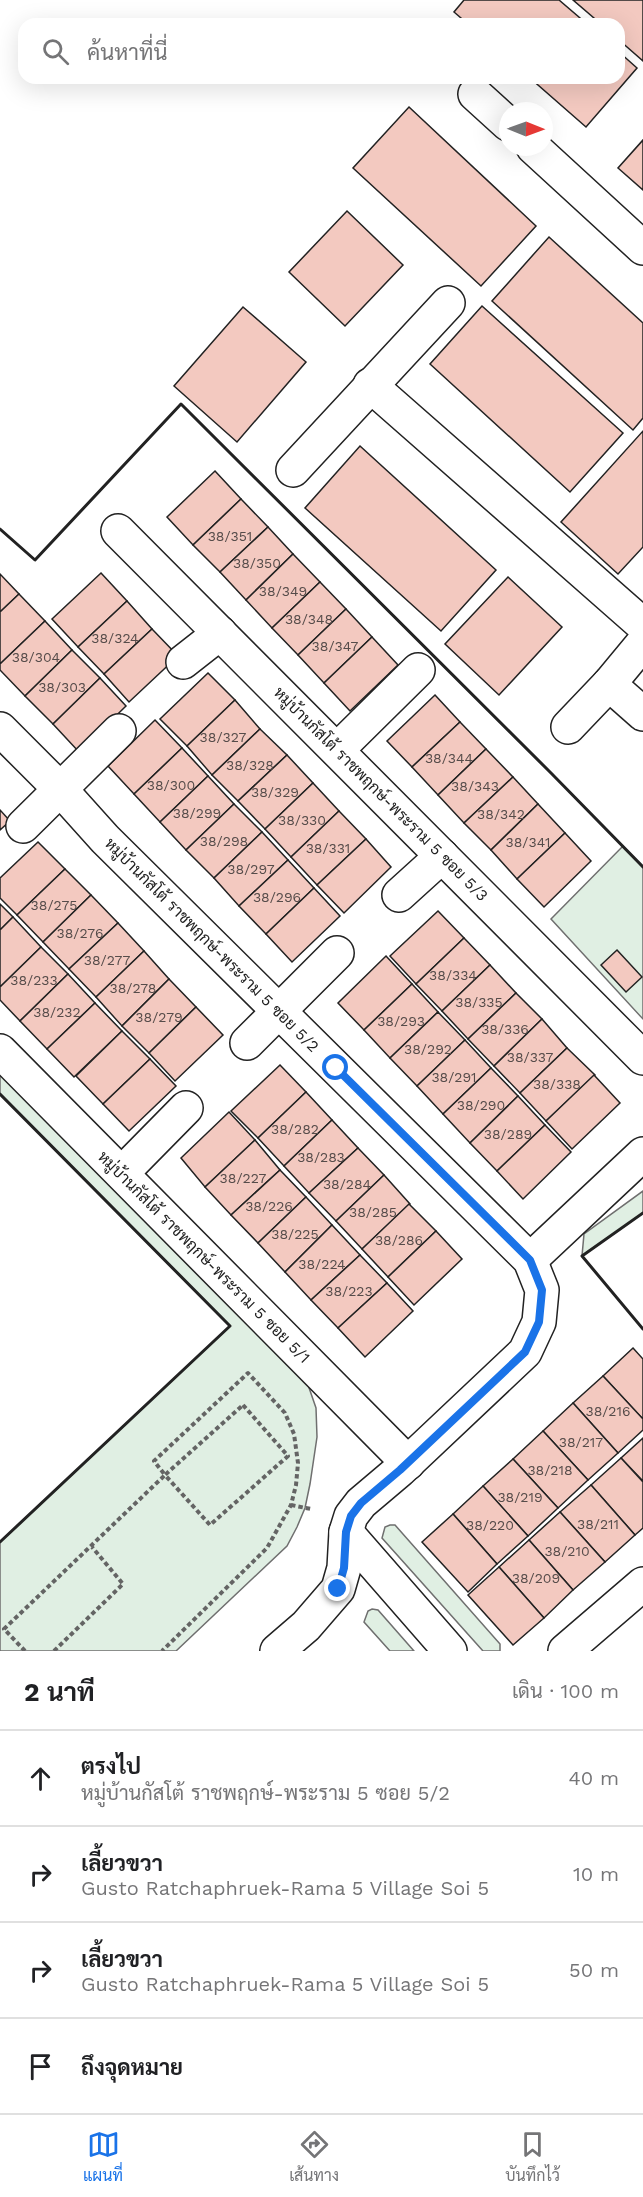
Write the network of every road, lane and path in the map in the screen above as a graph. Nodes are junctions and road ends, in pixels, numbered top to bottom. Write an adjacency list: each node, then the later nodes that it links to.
1 (475, 94): 2 (street)
2 (499, 116)
3 (543, 156): 4 (street)
4 (643, 248)
5 (448, 303): 6 (street)
6 (370, 385): 7 (street); 9 (street)
7 (293, 470)
8 (118, 531): 10 (street, หมู่บ้านกัสโต้ ราชพฤกษ์-พระราม 5 ซอย 5/3)
9 (643, 625)
10 (220, 633): 12 (street); 19 (street, หมู่บ้านกัสโต้ ราชพฤกษ์-พระราม 5 ซอย 5/3)
11 (643, 644): 14 (street)
12 (183, 662)
13 (418, 669): 19 (street)
14 (609, 684): 15 (street); 16 (street)
15 (643, 714)
16 (568, 727)
17 (0, 729): 20 (street, หมู่บ้านกัสโต้ ราชพฤกษ์-พระราม 5 ซอย 5/2)
18 (119, 731): 20 (street)
19 (337, 750): 22 (street, หมู่บ้านกัสโต้ ราชพฤกษ์-พระราม 5 ซอย 5/3)
20 (61, 790): 21 (street); 25 (street, หมู่บ้านกัสโต้ ราชพฤกษ์-พระราม 5 ซอย 5/2)
21 (23, 826)
22 (442, 855): 23 (street); 28 (street, หมู่บ้านกัสโต้ ราชพฤกษ์-พระราม 5 ซอย 5/3)
23 (399, 895)
24 (338, 952): 25 (street)
25 (279, 1011): 26 (street); 32 (street, หมู่บ้านกัสโต้ ราชพฤกษ์-พระราม 5 ซอย 5/2)
26 (247, 1043)
27 (0, 1051): 31 (street, หมู่บ้านกัสโต้ ราชพฤกษ์-พระราม 5 ซอย 5/1)
28 (643, 1058)
29 (186, 1108): 31 (street)
30 (643, 1154): 32 (street)
31 (122, 1173): 33 (street, หมู่บ้านกัสโต้ ราชพฤกษ์-พระราม 5 ซอย 5/1)
32 (530, 1260): 33 (street)
33 (408, 1463): 35 (street)
34 (165, 1475): 34 (path); 36 (path); 40 (path)
35 (346, 1532): 41 (street); 42 (street)
36 (92, 1546): 38 (path); 39 (path)
37 (643, 1584): 43 (street)
38 (25, 1651)
39 (54, 1651)
40 (162, 1651)
41 (278, 1651)
42 (450, 1651)
43 (565, 1651)

